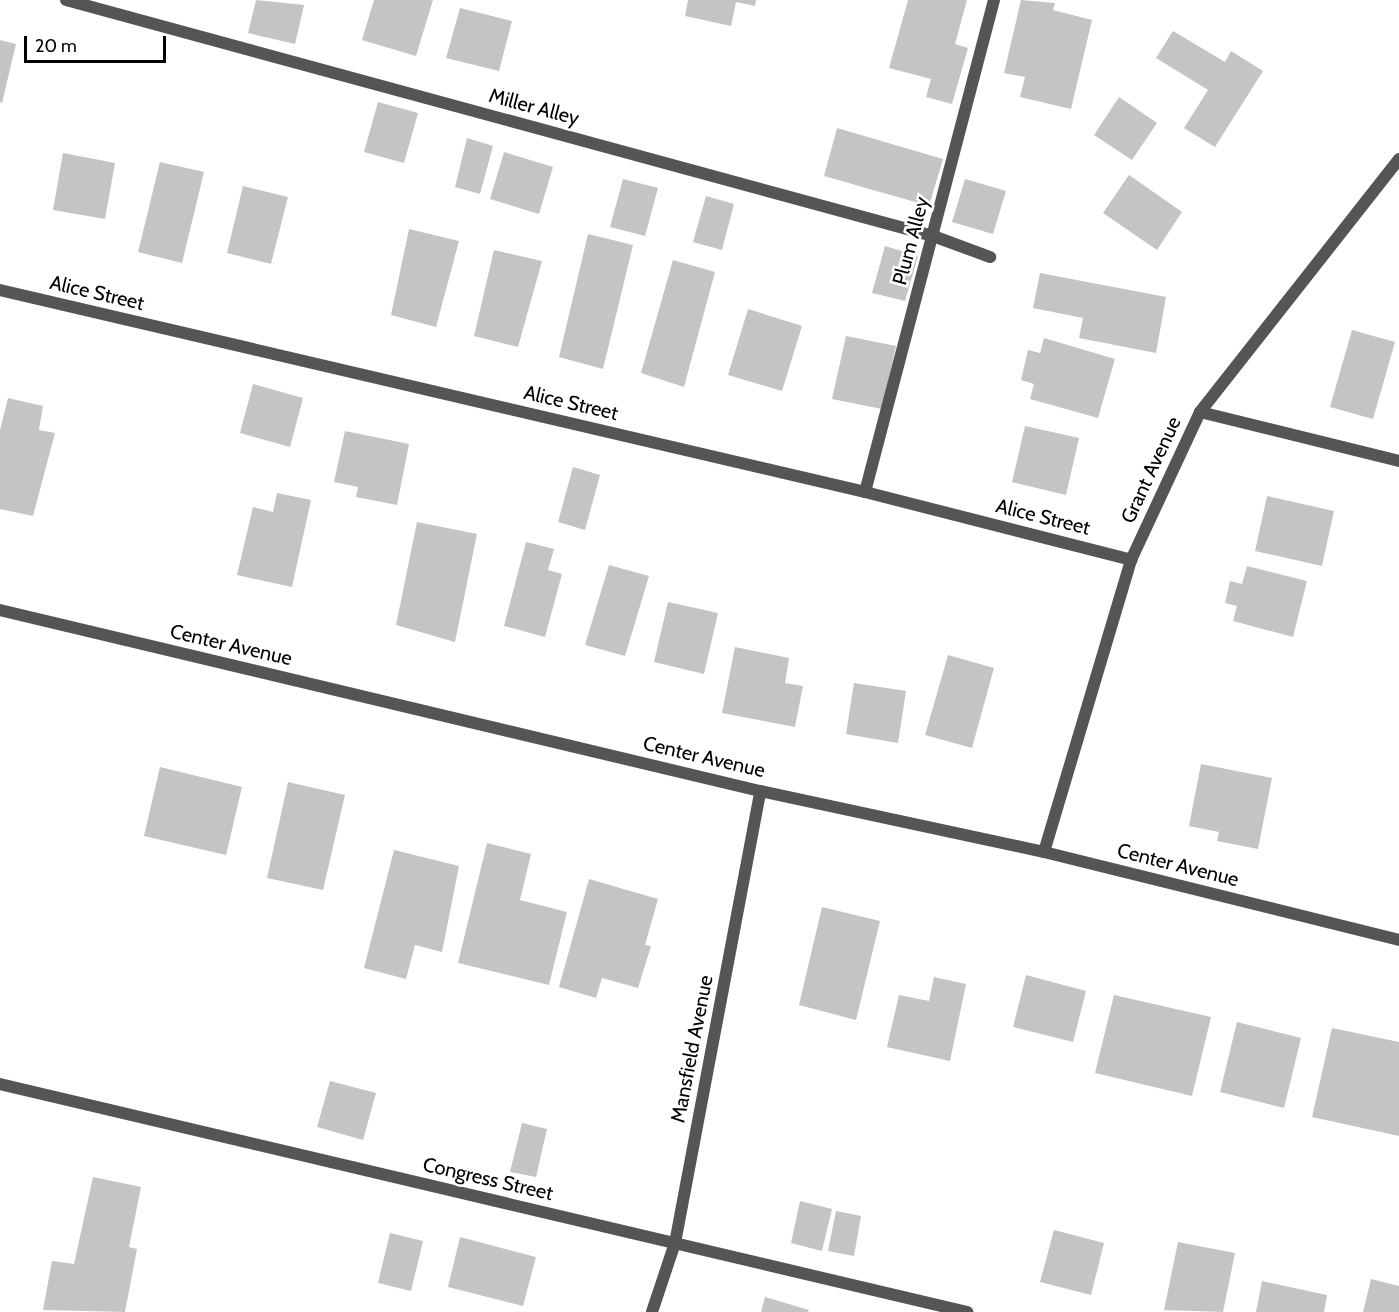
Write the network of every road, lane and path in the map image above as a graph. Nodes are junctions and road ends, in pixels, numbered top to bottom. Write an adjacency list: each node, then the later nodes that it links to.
1 (66, 0): 4 (street, Miller Alley)
2 (994, 0): 4 (street, Plum Alley)
3 (1399, 159): 7 (street, Grant Avenue)
4 (933, 236): 5 (street, Miller Alley); 9 (street, Plum Alley)
5 (990, 257)
6 (0, 290): 9 (street, Alice Street)
7 (1200, 412): 8 (street); 10 (street, Grant Avenue)
8 (1399, 461)
9 (865, 492): 10 (street, Alice Street)
10 (1131, 560): 13 (street, Grant Avenue)
11 (0, 610): 12 (street, Center Avenue)
12 (760, 791): 13 (street, Center Avenue); 16 (street, Mansfield Avenue)
13 (1044, 852): 14 (street, Center Avenue)
14 (1399, 940)
15 (0, 1084): 16 (street, Congress Street)
16 (675, 1243): 17 (street, Mansfield Avenue); 18 (street, Congress Street)
17 (652, 1312)
18 (967, 1312)

